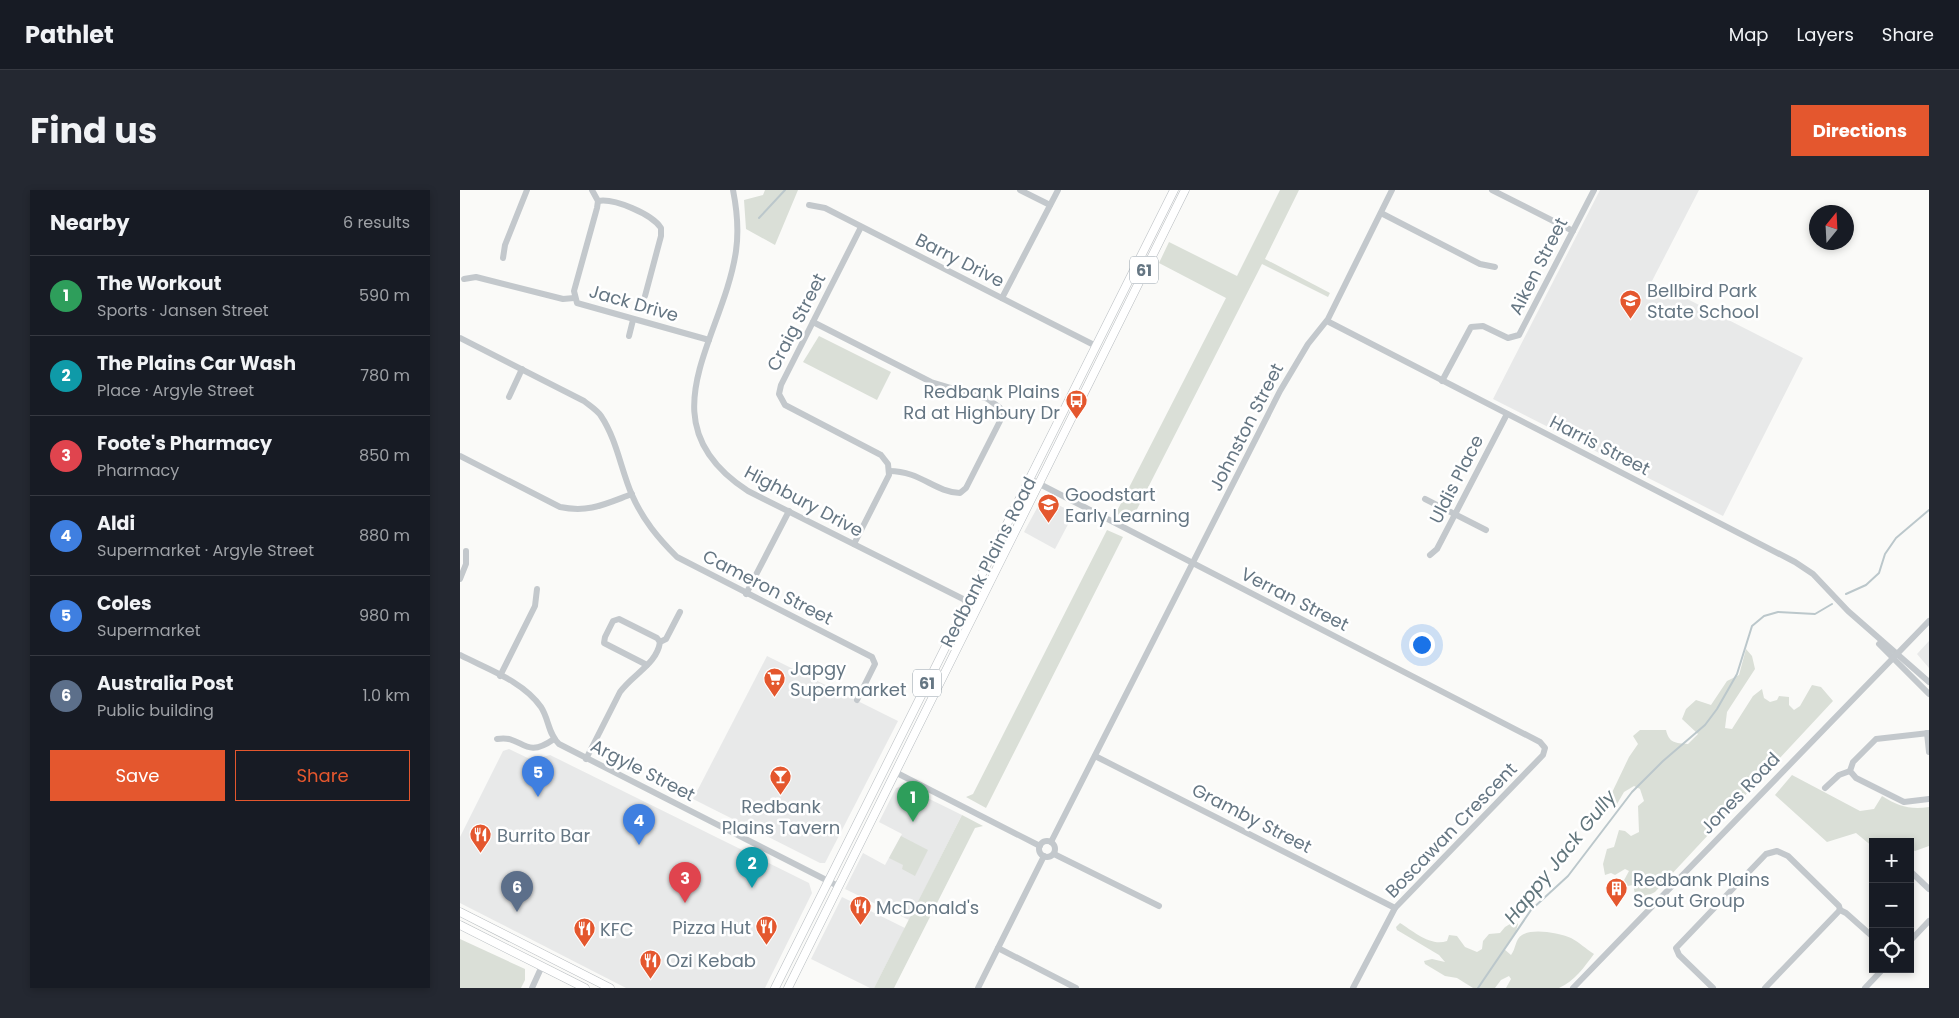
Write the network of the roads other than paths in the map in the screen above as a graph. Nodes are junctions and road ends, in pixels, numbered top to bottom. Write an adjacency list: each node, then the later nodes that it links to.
1 (527, 190): 17 (street)
2 (592, 190): 11 (street)
3 (733, 190): 28 (street, Highbury Drive)
4 (1020, 190): 13 (street)
5 (1058, 190): 13 (street)
6 (1174, 190): 29 (main road, Redbank Plains Road / 61)
7 (1185, 190): 37 (main road, Redbank Plains Road / 61)
8 (1392, 190): 14 (street, Johnston Street)
9 (1492, 190): 16 (street)
10 (1594, 190): 16 (street, Aiken Street)
11 (598, 201): 20 (street); 21 (street, Jack Drive)
12 (809, 205): 15 (street, Barry Drive)
13 (1050, 205): 22 (street)
14 (1381, 213): 18 (street); 24 (street, Johnston Street)
15 (861, 227): 22 (street, Barry Drive); 25 (street, Craig Street)
16 (1573, 232): 31 (street, Aiken Street)
17 (503, 258)
18 (1495, 266)
19 (464, 279): 21 (street)
20 (646, 296)
21 (574, 298): 23 (street, Jack Drive)
22 (1002, 298): 29 (street, Barry Drive)
23 (633, 320): 26 (street); 28 (street, Jack Drive)
24 (1327, 321): 31 (street, Harris Street); 46 (street, Johnston Street)
25 (813, 322): 35 (street, Craig Street); 35 (street)
26 (628, 336)
27 (460, 338): 30 (street, Cameron Street)
28 (709, 340): 40 (street, Highbury Drive)
29 (1096, 346): 36 (main road, Redbank Plains Road / 61)
30 (522, 369): 32 (street); 38 (street, Cameron Street)
31 (1442, 381): 33 (street, Harris Street)
32 (509, 397)
33 (1507, 414): 41 (street, Uldis Place); 56 (street, Harris Street)
34 (460, 456): 38 (street)
35 (890, 471): 43 (street)
36 (1030, 479): 37 (street, Verran Street); 50 (main road, Redbank Plains Road / 61)
37 (1038, 483): 46 (street, Verran Street); 51 (main road, Redbank Plains Road / 61)
38 (632, 494): 49 (street, Cameron Street)
39 (1425, 498): 41 (street)
40 (788, 512): 43 (street, Highbury Drive); 49 (street)
41 (1455, 514): 42 (street); 45 (street, Uldis Place)
42 (1486, 530)
43 (854, 544): 50 (street, Highbury Drive)
44 (466, 551): 47 (street)
45 (1430, 555)
46 (1192, 562): 66 (street, Verran Street); 68 (street, Johnston Street)
47 (460, 579)
48 (537, 589): 58 (street)
49 (746, 594): 61 (street, Cameron Street)
50 (967, 601): 51 (street, Highbury Drive); 70 (main road, Redbank Plains Road / 61)
51 (977, 606): 63 (main road, Redbank Plains Road / 61)
52 (680, 612): 54 (street)
53 (1929, 621): 56 (street, Jones Road)
54 (660, 642): 57 (street); 57 (street)
55 (460, 656): 58 (street)
56 (1895, 656): 59 (street); 60 (street); 104 (street, Jones Road)
57 (647, 665): 69 (street)
58 (500, 676): 64 (street)
59 (1929, 682)
60 (1929, 694)
61 (857, 700)
62 (1928, 733): 67 (street); 71 (street)
63 (913, 737): 70 (main road); 72 (main road, Redbank Plains Road / 61)
64 (554, 739): 65 (street); 69 (street, Argyle Street)
65 (497, 740)
66 (1545, 748): 84 (street, Boscawan Crescent)
67 (1929, 752)
68 (1095, 756): 75 (street, Johnston Street); 84 (street, Gramby Street)
69 (586, 759): 80 (street, Argyle Street)
70 (887, 766): 80 (main road, Redbank Plains Road / 61)
71 (1850, 771): 73 (street); 74 (street)
72 (895, 772): 76 (street); 81 (main road, Redbank Plains Road / 61)
73 (1825, 788)
74 (1929, 799)
75 (1051, 842): 76 (street); 77 (street)
76 (1040, 846): 78 (street)
77 (1054, 854): 78 (street); 83 (street)
78 (1044, 856): 92 (street)
79 (1914, 874): 82 (street)
80 (828, 881): 81 (street, Argyle Street); 94 (main road, Redbank Plains Road / 61)
81 (838, 886): 89 (main road, Redbank Plains Road / 61)
82 (1929, 889)
83 (1159, 906)
84 (1395, 908): 103 (street, Boscawan Crescent)
85 (1840, 910): 90 (street); 105 (street); 106 (street)
86 (460, 912): 98 (main road)
87 (1929, 921): 91 (street)
88 (460, 925): 93 (main road)
89 (815, 934): 94 (main road); 100 (main road, Redbank Plains Road / 61)
90 (1869, 934)
91 (1914, 936)
92 (998, 948): 101 (street); 102 (street)
93 (542, 966): 96 (street); 97 (main road)
94 (784, 970): 99 (main road, Redbank Plains Road / 61)
95 (1879, 973): 107 (street)
96 (532, 988)
97 (585, 988)
98 (610, 988)
99 (775, 988)
100 (788, 988)
101 (978, 988)
102 (1076, 988)
103 (1353, 988)
104 (1573, 988)
105 (1714, 988)
106 (1765, 988)
107 (1865, 988)

